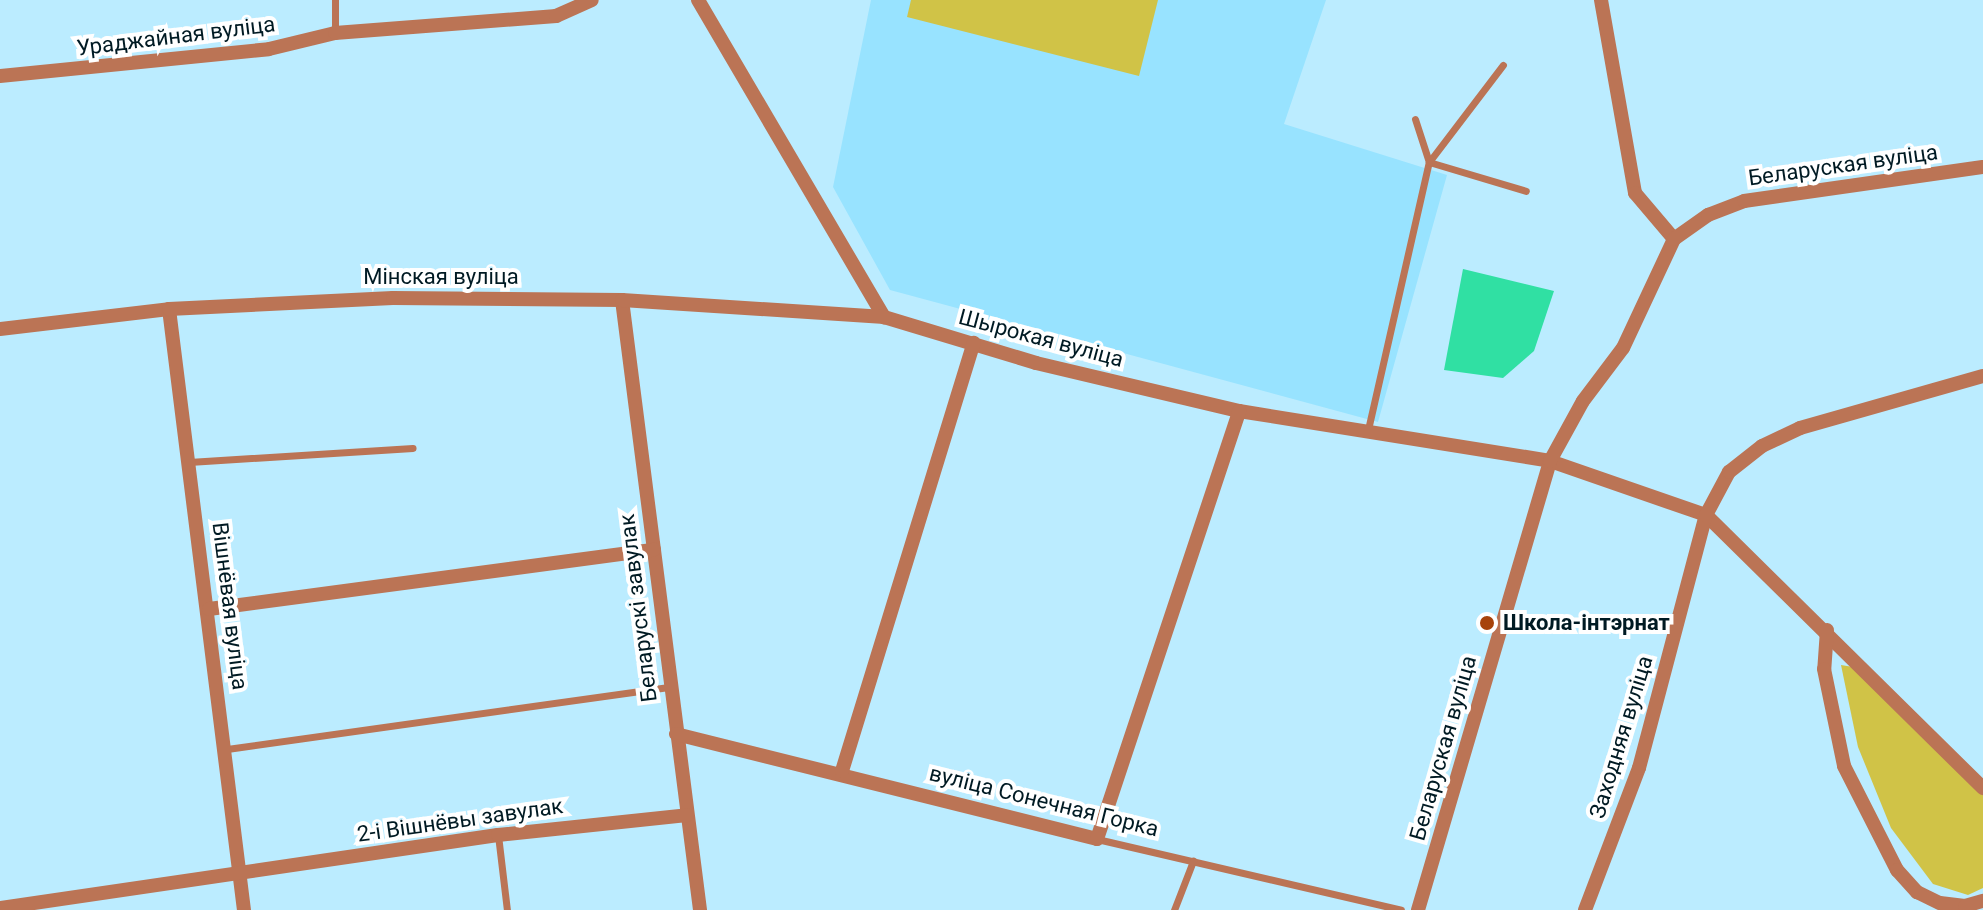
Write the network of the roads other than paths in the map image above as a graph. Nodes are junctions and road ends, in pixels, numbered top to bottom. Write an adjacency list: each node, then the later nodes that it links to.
1 (335, 0): 5 (lane)
2 (592, 0): 5 (street, Ураджайная вуліца)
3 (698, 0): 15 (street)
4 (1601, 0): 12 (street)
5 (335, 33): 7 (street, Ураджайная вуліца)
6 (1503, 65): 9 (lane)
7 (0, 76)
8 (1415, 119): 9 (lane)
9 (1429, 162): 11 (lane); 20 (lane)
10 (1983, 167): 12 (street, Беларуская вуліца)
11 (1526, 191)
12 (1674, 239): 22 (street, Беларуская вуліца)
13 (622, 300): 14 (street, Мінская вуліца); 15 (street, Мінская вуліца); 25 (street, Беларускі завулак)
14 (169, 309): 16 (street, Мінская вуліца); 23 (street, Вішнёвая вуліца)
15 (884, 317): 17 (street, Шырокая вуліца)
16 (0, 329)
17 (974, 343): 19 (street, Шырокая вуліца); 31 (street)
18 (1983, 376): 24 (street, Заходняя вуліца)
19 (1239, 411): 20 (street, Шырокая вуліца); 35 (street)
20 (1367, 435): 22 (street, Шырокая вуліца)
21 (413, 448): 23 (lane)
22 (1550, 461): 24 (street, Шырокая вуліца); 45 (street, Беларуская вуліца)
23 (189, 462): 26 (street, Вішнёвая вуліца)
24 (1706, 515): 27 (street); 46 (street, Заходняя вуліца)
25 (654, 550): 26 (street); 28 (street, Беларускі завулак)
26 (209, 609): 30 (street, Вішнёвая вуліца)
27 (1827, 630): 32 (street); 38 (street)
28 (669, 687): 29 (street, Беларускі завулак); 30 (lane)
29 (676, 734): 31 (street, вуліца Сонечная Горка); 33 (street, Беларускі завулак)
30 (227, 749): 37 (street, Вішнёвая вуліца)
31 (842, 771): 35 (street, вуліца Сонечная Горка)
32 (1983, 788)
33 (687, 815): 34 (street, 2-і Вішнёвы завулак); 42 (street, Беларускі завулак)
34 (498, 835): 37 (street, 2-і Вішнёвы завулак); 41 (lane)
35 (1097, 839): 36 (lane, вуліца Сонечная Горка)
36 (1193, 861): 43 (lane); 44 (lane, вуліца Сонечная Горка)
37 (239, 874): 39 (street, 2-і Вішнёвы завулак); 40 (street, Вішнёвая вуліца)
38 (1983, 901)
39 (0, 908)
40 (244, 910)
41 (507, 910)
42 (700, 910)
43 (1174, 910)
44 (1401, 910)
45 (1418, 910)
46 (1585, 910)

